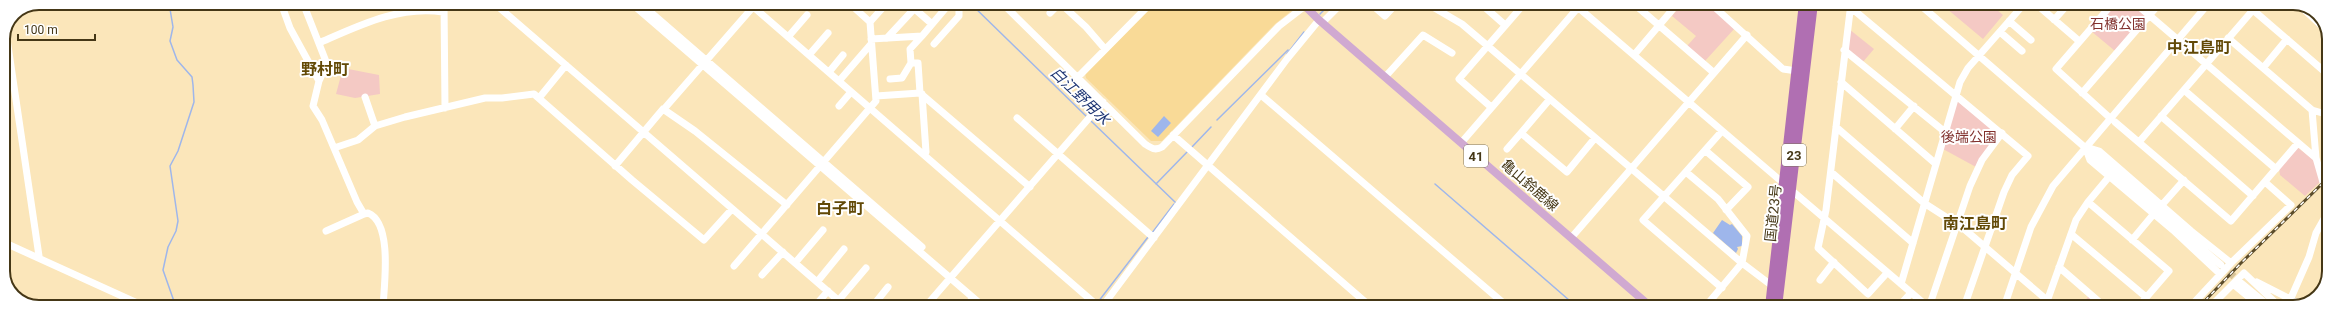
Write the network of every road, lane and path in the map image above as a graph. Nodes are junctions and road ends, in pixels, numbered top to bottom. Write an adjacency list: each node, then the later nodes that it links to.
1 (284, 10): 92 (street)
2 (306, 10): 67 (street)
3 (502, 10): 82 (street)
4 (640, 10): 79 (street)
5 (648, 10): 79 (street)
6 (748, 10): 79 (street)
7 (758, 10): 59 (street)
8 (857, 10): 51 (street)
9 (881, 10): 51 (street)
10 (912, 10): 60 (street)
11 (916, 10): 52 (street)
12 (945, 10): 52 (street)
13 (959, 10): 68 (street)
14 (1009, 10): 90 (street)
15 (1054, 10): 45 (street)
16 (1068, 10): 70 (street)
17 (1143, 10): 70 (street)
18 (1300, 10): 126 (street)
19 (1311, 10): 49 (main road, 亀山鈴鹿線 / 41)
20 (1333, 10): 49 (street)
21 (1378, 10): 22 (street)
22 (1391, 10)
23 (1438, 10): 69 (street)
24 (1488, 10): 53 (street)
25 (1519, 10): 53 (street)
26 (1574, 10): 88 (street)
27 (1584, 10): 76 (street)
28 (1641, 10): 54 (street)
29 (1672, 10): 54 (street)
30 (1718, 10): 57 (street)
31 (1803, 10): 85 (highway, 国道23号 / 23)
32 (1812, 10): 152 (highway, 国道23号 / 23)
33 (1849, 10): 71 (street)
34 (1856, 10): 99 (street)
35 (1926, 10): 77 (street)
36 (2019, 10): 50 (street)
37 (2043, 10): 48 (street)
38 (2063, 10): 48 (street)
39 (2107, 10): 66 (street)
40 (2143, 10): 47 (street)
41 (2154, 10): 47 (street)
42 (2203, 10): 62 (street)
43 (2253, 10): 61 (street); 63 (street)
44 (443, 12): 67 (street); 110 (street)
45 (1050, 14)
46 (807, 15): 59 (street)
47 (2149, 16): 62 (street); 98 (street)
48 (2054, 20): 66 (street)
49 (1320, 21): 89 (main road, 亀山鈴鹿線 / 41); 100 (street)
50 (2009, 21): 55 (street); 64 (street)
51 (870, 22): 65 (street)
52 (932, 24): 58 (street)
53 (1505, 25): 69 (street)
54 (1659, 25): 76 (street); 87 (street)
55 (2000, 32): 72 (street); 77 (street)
56 (828, 33): 74 (street)
57 (1747, 35): 85 (street); 87 (street)
58 (922, 36): 60 (street); 80 (street)
59 (788, 37): 74 (street)
60 (888, 38): 65 (street)
61 (2228, 38): 81 (street); 83 (street)
62 (2178, 39): 81 (street); 117 (street)
63 (2287, 39): 83 (street); 84 (street)
64 (2031, 40)
65 (871, 41): 93 (street); 101 (street)
66 (2079, 41): 98 (street)
67 (319, 43): 92 (street)
68 (934, 44)
69 (1487, 45): 88 (street); 109 (street)
70 (1105, 49): 90 (street)
71 (1844, 50): 94 (street); 108 (street)
72 (2022, 51)
73 (1452, 53): 89 (street)
74 (809, 55): 86 (street)
75 (843, 55): 86 (street)
76 (1634, 55): 105 (street)
77 (1979, 56): 99 (street); 131 (street)
78 (10, 59): 179 (street)
79 (704, 62): 112 (street); 138 (street)
80 (911, 63): 91 (street); 97 (street)
81 (2206, 64): 95 (street); 130 (street)
82 (566, 65): 103 (street); 122 (street)
83 (2263, 68): 113 (street)
84 (2322, 69)
85 (1797, 71): 149 (highway, 国道23号 / 23)
86 (829, 72): 93 (street)
87 (1713, 72): 105 (street)
88 (1520, 74): 104 (street); 109 (street)
89 (1385, 76): 129 (main road, 亀山鈴鹿線 / 41)
90 (1078, 77): 106 (street)
91 (890, 79)
92 (319, 81): 132 (street)
93 (839, 81): 96 (street)
94 (1841, 82): 119 (street); 120 (street)
95 (2184, 90): 115 (street); 143 (street)
96 (851, 92): 107 (street); 111 (street)
97 (921, 93): 101 (street); 136 (street); 151 (street)
98 (2082, 93): 117 (street)
99 (1956, 94): 123 (street); 125 (street)
100 (1261, 95): 140 (street); 217 (street)
101 (876, 96): 111 (street)
102 (365, 97): 118 (street)
103 (539, 98): 110 (street); 141 (street)
104 (1550, 99): 124 (street); 127 (street)
105 (1688, 101): 121 (street); 142 (street)
106 (1103, 102): 126 (street); 135 (street)
107 (839, 106)
108 (1914, 106): 120 (street); 123 (street)
109 (1491, 107): 129 (street)
110 (445, 108): 118 (street)
111 (870, 108): 136 (street); 138 (street)
112 (664, 109): 122 (street); 157 (street)
113 (2312, 110): 114 (street); 137 (street)
114 (2322, 112)
115 (2161, 116): 128 (street); 154 (street)
116 (1017, 118): 135 (street)
117 (2112, 120): 128 (street); 131 (street)
118 (375, 126): 132 (street)
119 (1836, 127): 145 (street); 156 (street)
120 (1895, 129): 139 (street)
121 (1722, 131): 134 (street); 149 (street)
122 (643, 132): 141 (street); 159 (street)
123 (1945, 132): 139 (street)
124 (1521, 133): 127 (street); 133 (street)
125 (2002, 133): 165 (street); 176 (street)
126 (1174, 135): 140 (street)
127 (1595, 138): 142 (street)
128 (2139, 142): 148 (street)
129 (1461, 143): 172 (main road, 亀山鈴鹿線 / 41)
130 (2298, 144): 137 (street); 143 (street)
131 (2085, 147): 158 (street); 184 (street); 189 (street); 190 (street)
132 (334, 148): 161 (street)
133 (1507, 149)
134 (1706, 151): 144 (street); 160 (street)
135 (1058, 154): 151 (street); 171 (street)
136 (924, 155): 164 (street)
137 (2316, 158): 147 (street)
138 (822, 164): 157 (street); 192 (street)
139 (1936, 164): 156 (street)
140 (1206, 165): 171 (street); 216 (street)
141 (616, 166): 159 (street)
142 (1630, 168): 153 (street); 172 (street)
143 (2276, 169): 150 (street)
144 (1686, 172): 153 (street); 160 (street)
145 (1830, 172): 163 (street); 174 (street)
146 (2108, 178): 155 (street)
147 (2322, 179)
148 (2184, 180): 154 (street); 158 (street)
149 (1783, 182): 152 (street); 199 (highway, 国道23号 / 23)
150 (2265, 182): 154 (street); 181 (street)
151 (1030, 187): 164 (street)
152 (1790, 191): 163 (street); 221 (highway, 国道23号 / 23)
153 (1664, 196): 183 (street); 201 (street)
154 (2253, 196)
155 (2088, 202): 170 (street); 173 (street)
156 (1924, 203): 165 (street); 174 (street)
157 (787, 205): 169 (street)
158 (2162, 206): 181 (street)
159 (732, 209): 169 (street)
160 (1726, 210): 183 (street)
161 (364, 214): 168 (street); 208 (street)
162 (2152, 216): 173 (street)
163 (1824, 219): 180 (street); 188 (street)
164 (1001, 221): 192 (street); 214 (street)
165 (1957, 223): 176 (street); 224 (street)
166 (2322, 228): 206 (street)
167 (824, 230): 182 (street)
168 (326, 231)
169 (761, 234): 178 (street); 185 (street)
170 (2071, 234): 186 (street); 204 (street)
171 (1152, 236): 215 (street)
172 (1571, 238): 218 (main road, 亀山鈴鹿線 / 41)
173 (2132, 240): 204 (street)
174 (1913, 244): 197 (street)
175 (10, 245): 179 (street)
176 (1985, 247): 189 (street); 225 (street)
177 (844, 249): 195 (street)
178 (783, 252): 182 (street); 191 (street)
179 (39, 256): 207 (street)
180 (1834, 262): 188 (street); 193 (street)
181 (2231, 262): 190 (street)
182 (796, 263): 195 (street)
183 (1742, 263): 199 (street); 201 (street)
184 (2221, 265)
185 (734, 266)
186 (2059, 267): 228 (street); 229 (street)
187 (866, 268): 210 (street)
188 (1888, 273): 197 (street)
189 (2015, 273): 226 (street); 227 (street)
190 (2220, 274): 231 (street)
191 (762, 275)
192 (952, 277): 205 (street); 212 (street)
193 (1820, 280)
194 (2253, 281): 198 (street); 206 (street); 235 (street)
195 (817, 282): 202 (street)
196 (2242, 283): 234 (street)
197 (1901, 284): 203 (street)
198 (2233, 284): 232 (street); 233 (street)
199 (1771, 285): 220 (highway, 国道23号 / 23)
200 (888, 287): 211 (street)
201 (1722, 288): 219 (street)
202 (828, 291): 209 (street); 210 (street)
203 (1911, 293): 222 (street); 223 (street)
204 (2146, 297): 230 (street)
205 (973, 298): 213 (street)
206 (2290, 299)
207 (131, 300)
208 (384, 300)
209 (820, 300)
210 (838, 300)
211 (878, 300)
212 (932, 300)
213 (975, 300)
214 (1091, 300)
215 (1107, 300)
216 (1363, 300)
217 (1500, 300)
218 (1643, 300)
219 (1711, 300)
220 (1770, 300)
221 (1778, 300)
222 (1904, 300)
223 (1920, 300)
224 (1930, 300)
225 (1966, 300)
226 (2006, 300)
227 (2042, 300)
228 (2047, 300)
229 (2097, 300)
230 (2144, 300)
231 (2196, 300)
232 (2217, 300)
233 (2252, 300)
234 (2262, 300)
235 (2273, 300)

